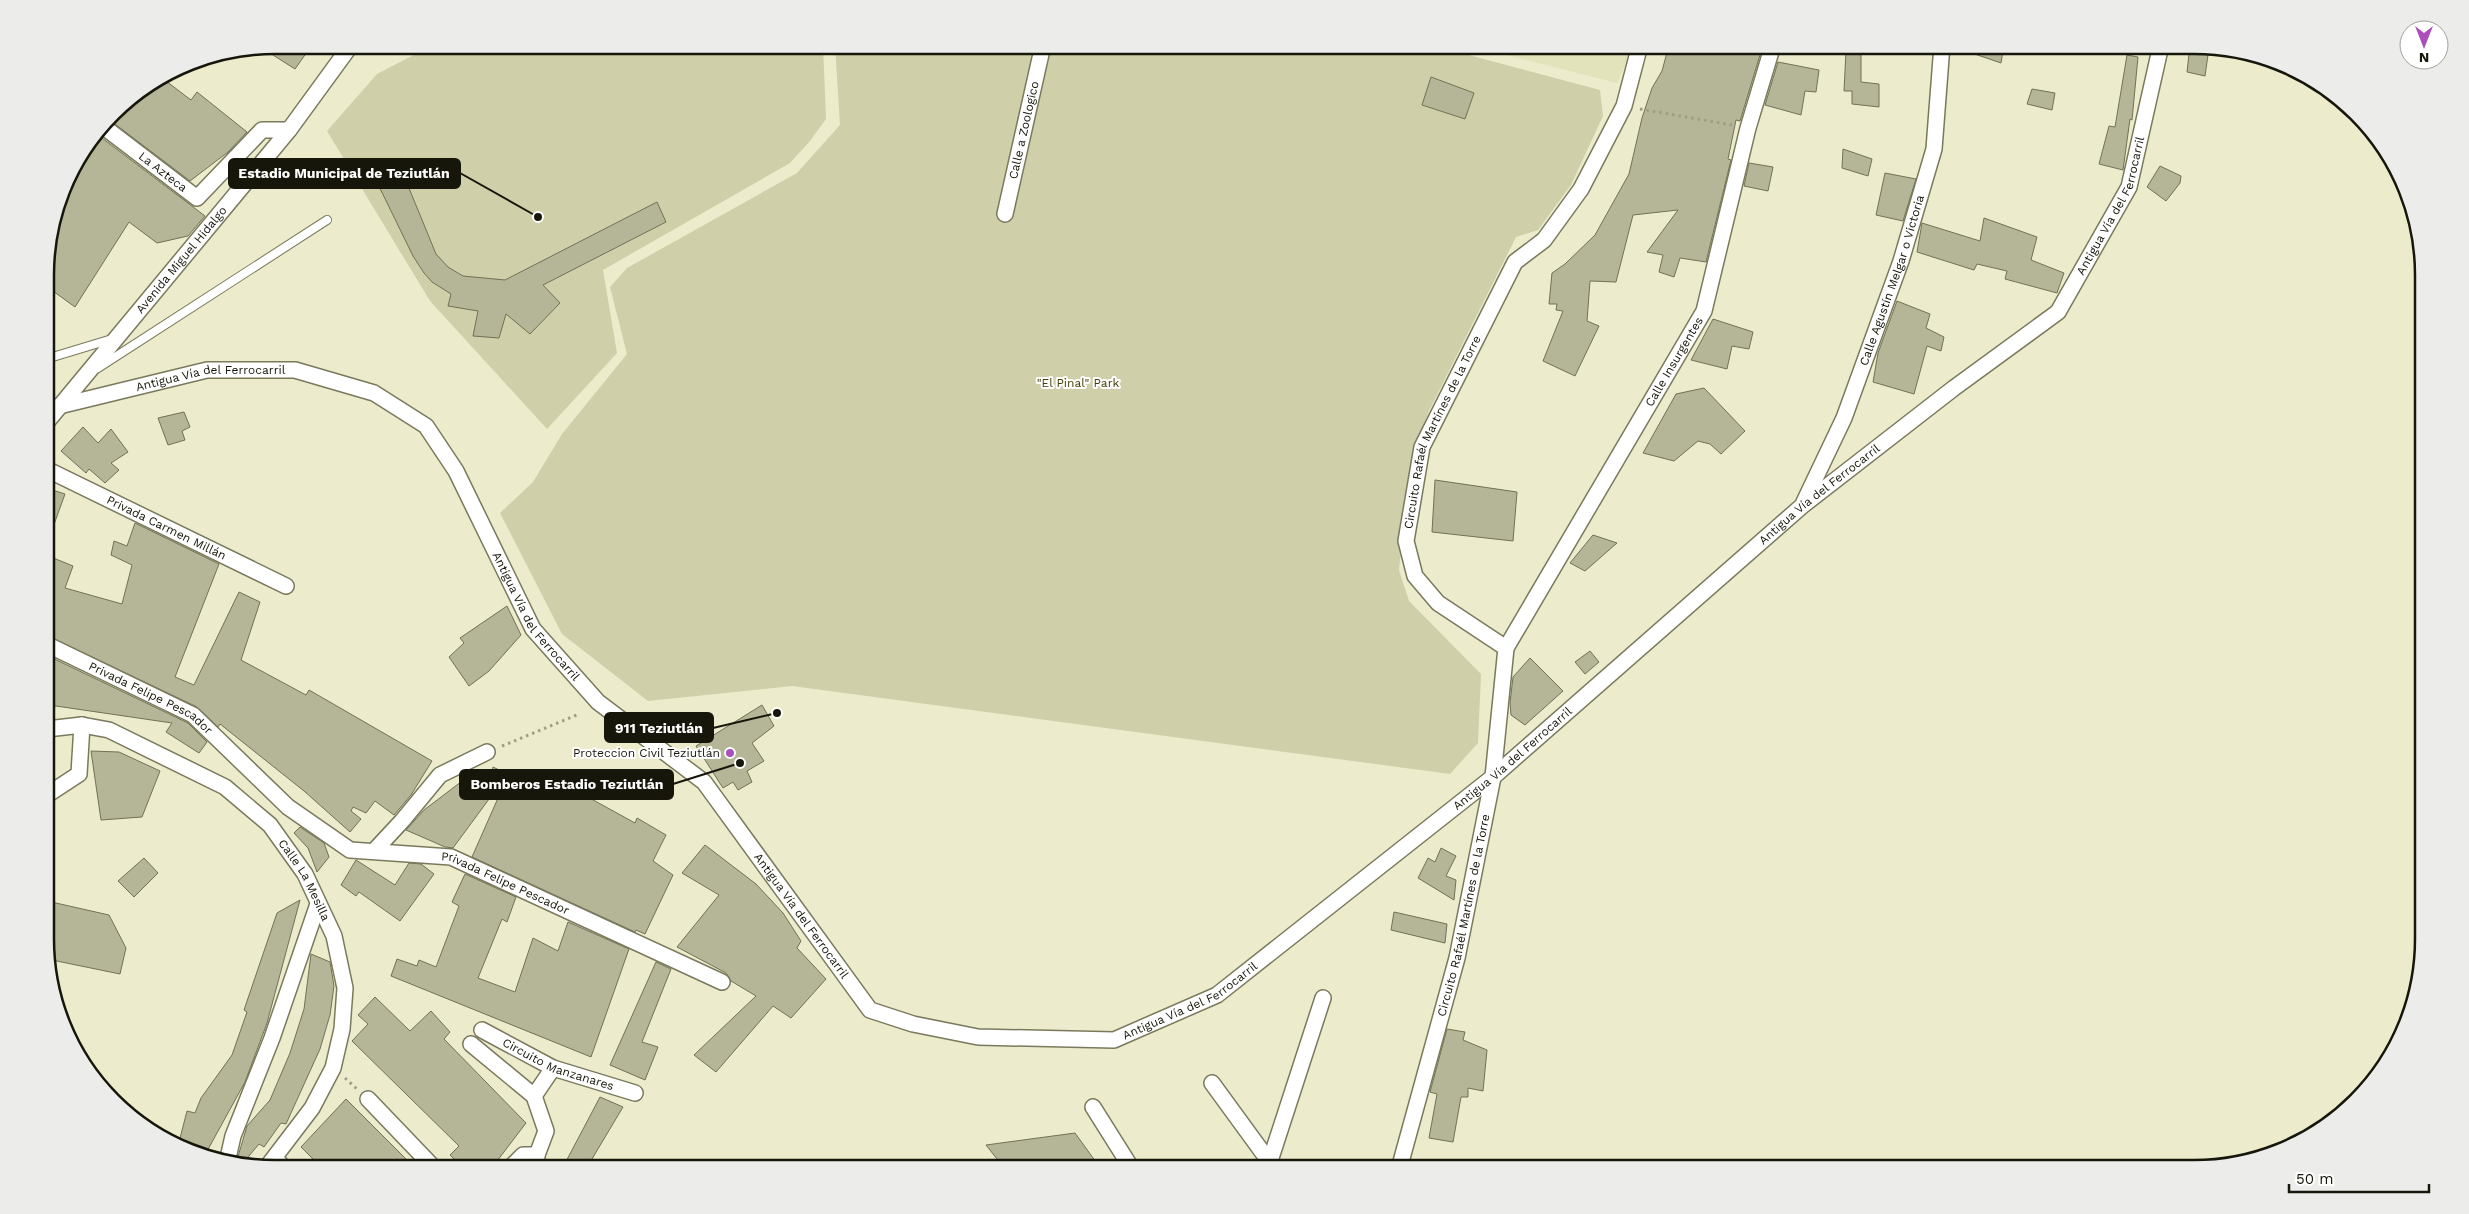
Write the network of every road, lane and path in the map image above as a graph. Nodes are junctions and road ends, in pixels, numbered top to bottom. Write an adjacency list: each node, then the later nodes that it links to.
1 (344, 54): 10 (street, Avenida Miguel Hidalgo)
2 (1041, 54): 11 (street, Calle a Zoologico)
3 (1638, 54): 7 (street, Circuito Rafaél Martínes de la Torre)
4 (1770, 54): 8 (street, Calle Insurgentes)
5 (1941, 54): 19 (street, Calle Agustín Melgar o Victoria)
6 (2159, 54): 19 (street, Antigua Vía del Ferrocarril)
7 (1624, 106): 8 (path); 22 (street, Circuito Rafaél Martínes de la Torre)
8 (1748, 128): 22 (street, Calle Insurgentes)
9 (108, 130): 10 (street, La Azteca)
10 (289, 130): 13 (street, Avenida Miguel Hidalgo)
11 (1006, 214)
12 (327, 220): 15 (lane)
13 (114, 338): 14 (lane); 15 (street, Avenida Miguel Hidalgo)
14 (54, 357)
15 (84, 377): 16 (street, Avenida Miguel Hidalgo)
16 (60, 406): 17 (street, Avenida Miguel Hidalgo); 27 (street, Antigua Vía del Ferrocarril)
17 (54, 413)
18 (54, 473): 20 (street, Privada Carmen Millán)
19 (1802, 506): 27 (street, Antigua Vía del Ferrocarril)
20 (286, 586)
21 (54, 648): 29 (street, Privada Felipe Pescador)
22 (1506, 648): 27 (street, Circuito Rafaél Martínes de la Torre)
23 (577, 715): 26 (path)
24 (82, 725): 25 (street, Calle La Mesilla); 28 (street); 30 (street, Calle La Mesilla)
25 (54, 728)
26 (487, 752): 31 (street)
27 (1493, 777): 53 (street, Circuito Rafaél Martínes de la Torre)
28 (54, 790)
29 (288, 807): 30 (street); 31 (street, Privada Felipe Pescador)
30 (270, 825): 32 (street, Calle La Mesilla)
31 (374, 850): 33 (street, Privada Felipe Pescador)
32 (318, 904): 37 (street, Calle La Mesilla); 44 (street)
33 (722, 982)
34 (1324, 998): 52 (street)
35 (482, 1030): 38 (street, Circuito Manzanares)
36 (471, 1044): 41 (street)
37 (333, 1068): 42 (path); 45 (street, Calle La Mesilla)
38 (553, 1068): 40 (street, Circuito Manzanares); 41 (street)
39 (1212, 1084): 51 (street)
40 (636, 1093)
41 (534, 1096): 49 (street)
42 (368, 1099): 46 (street)
43 (1094, 1107): 50 (street)
44 (229, 1155)
45 (278, 1160)
46 (426, 1160)
47 (518, 1160): 48 (street)
48 (532, 1160)
49 (537, 1160)
50 (1126, 1160)
51 (1268, 1160)
52 (1274, 1160)
53 (1401, 1160)

